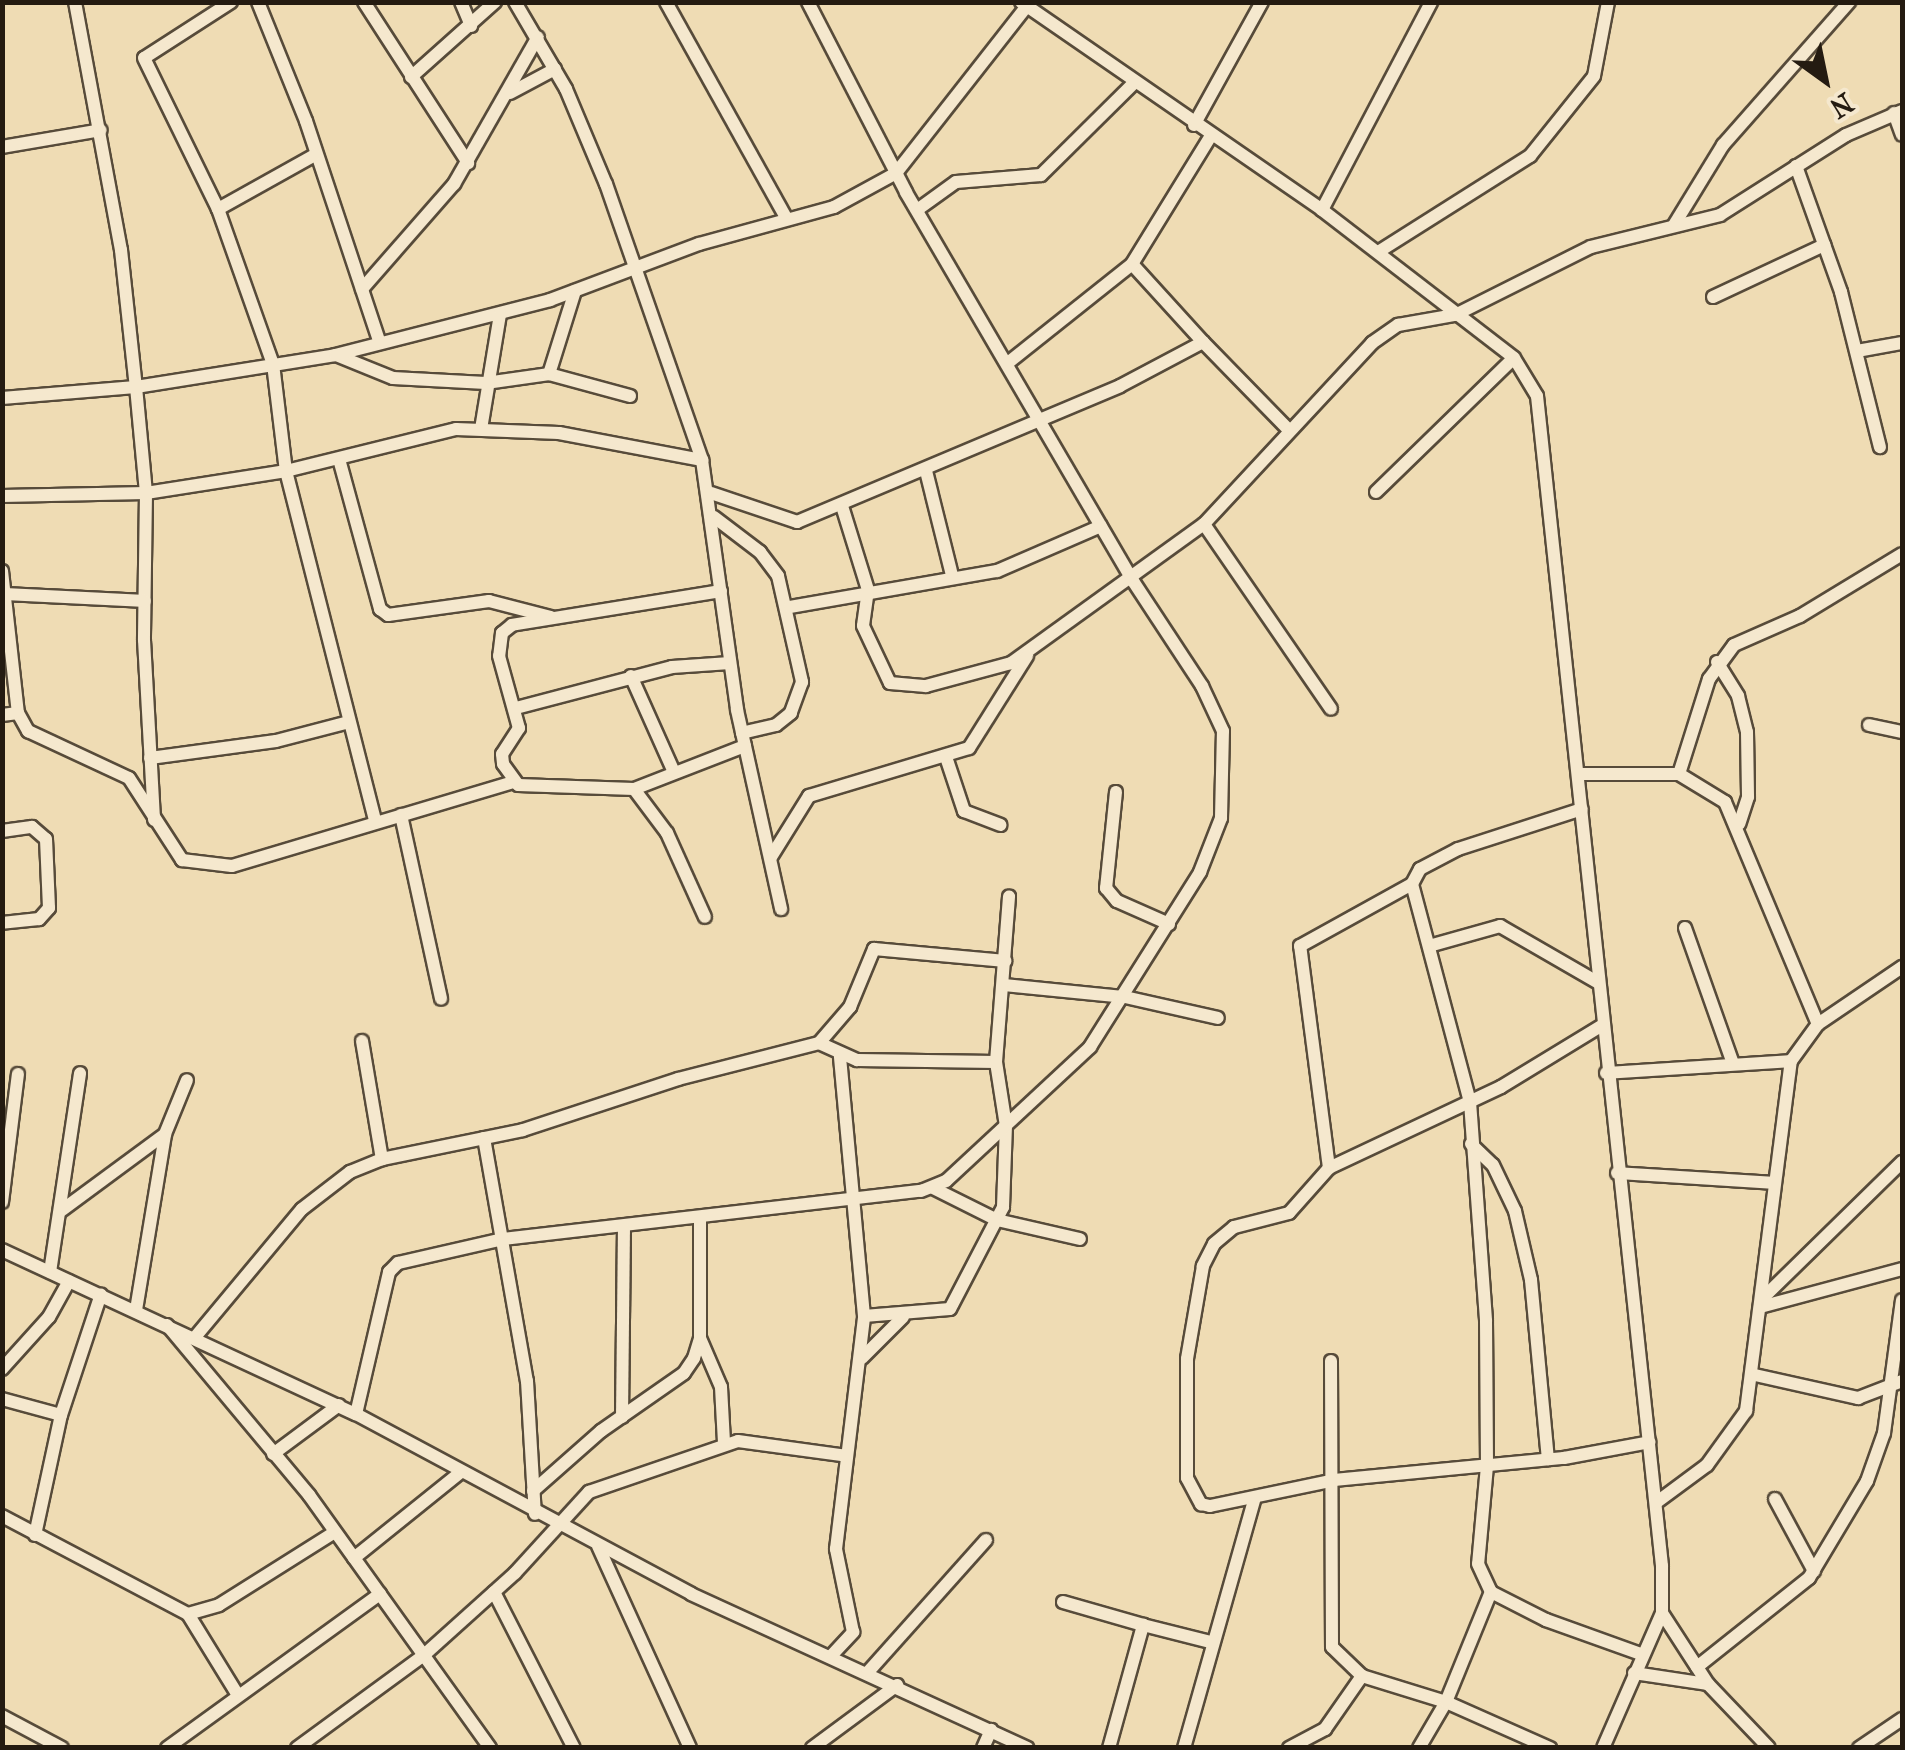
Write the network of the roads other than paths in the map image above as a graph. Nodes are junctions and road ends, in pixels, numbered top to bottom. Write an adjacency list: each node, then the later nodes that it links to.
1 (74, 2): 23 (street)
2 (231, 2): 31 (street)
3 (258, 2): 27 (street)
4 (364, 2): 18 (street)
5 (460, 2): 15 (street)
6 (495, 2): 15 (street)
7 (515, 2): 16 (street)
8 (666, 2): 34 (street)
9 (808, 2): 30 (street)
10 (1262, 2): 22 (street)
11 (1432, 2): 33 (street)
12 (1608, 2): 37 (street)
13 (1849, 2): 35 (street)
14 (1026, 4): 19 (street); 30 (street)
15 (471, 26): 18 (street)
16 (538, 37): 17 (street); 20 (street)
17 (555, 69): 20 (street); 39 (street)
18 (411, 77): 28 (street)
19 (1134, 83): 22 (street); 32 (street)
20 (510, 92): 28 (street)
21 (1898, 112): 24 (street); 29 (street)
22 (1194, 125): 25 (street)
23 (101, 130): 26 (street); 55 (street)
24 (1902, 135)
25 (1210, 137): 33 (street); 38 (street)
26 (2, 147)
27 (316, 155): 31 (street); 40 (street)
28 (468, 163): 40 (street)
29 (1796, 166): 35 (street); 36 (street)
30 (896, 173): 32 (street); 34 (street)
31 (218, 209): 52 (street)
32 (917, 210): 51 (street)
33 (1322, 210): 37 (street)
34 (787, 219): 39 (street)
35 (1674, 225): 44 (street)
36 (1824, 245): 42 (street); 48 (street)
37 (1378, 252): 44 (street)
38 (1132, 264): 45 (street); 51 (street)
39 (633, 270): 41 (street); 63 (street)
40 (362, 289): 46 (street)
41 (575, 291): 43 (street); 53 (street)
42 (1713, 297)
43 (500, 314): 46 (street); 54 (street)
44 (1456, 315): 50 (street); 60 (street)
45 (1203, 342): 58 (street); 60 (street)
46 (380, 343): 49 (street)
47 (1902, 344): 48 (street)
48 (1857, 352): 61 (street)
49 (335, 355): 52 (street); 54 (street)
50 (1514, 358): 66 (street); 99 (street)
51 (1009, 362): 58 (street)
52 (273, 364): 55 (street); 64 (street)
53 (549, 374): 54 (street); 56 (street)
54 (486, 383): 59 (street)
55 (136, 386): 57 (street); 67 (street)
56 (630, 396)
57 (2, 398)
58 (1042, 416): 65 (street); 73 (street)
59 (481, 429): 62 (street); 63 (street)
60 (1290, 431): 72 (street)
61 (1880, 448)
62 (339, 459): 64 (street); 83 (street)
63 (702, 460): 68 (street)
64 (286, 471): 67 (street); 92 (street)
65 (926, 472): 70 (street); 76 (street)
66 (1376, 492)
67 (146, 493): 69 (street); 81 (street)
68 (712, 493): 70 (street); 71 (street)
69 (2, 496)
70 (842, 506): 78 (street)
71 (714, 518): 79 (street); 82 (street)
72 (1204, 524): 77 (street); 89 (street)
73 (1101, 526): 76 (street); 77 (street)
74 (1902, 554): 85 (street)
75 (2, 571): 80 (street)
76 (952, 575): 78 (street)
77 (1133, 581): 84 (street); 117 (street)
78 (868, 590): 82 (street); 84 (street)
79 (721, 592): 83 (street); 86 (street)
80 (6, 594): 81 (street); 90 (street)
81 (145, 601): 96 (street)
82 (790, 607): 95 (street)
83 (553, 618): 88 (street)
84 (1028, 654): 97 (street)
85 (1717, 662): 100 (street); 108 (street)
86 (730, 663): 87 (street); 95 (street)
87 (631, 676): 88 (street); 98 (street)
88 (516, 708): 101 (street)
89 (1330, 709)
90 (18, 713): 91 (street); 106 (street)
91 (2, 714)
92 (345, 723): 96 (street); 107 (street)
93 (1869, 725): 94 (street)
94 (1902, 732)
95 (744, 740): 98 (street); 111 (street)
96 (150, 758): 106 (street)
97 (948, 760): 109 (street); 111 (street)
98 (673, 770): 102 (street)
99 (1581, 774): 100 (street); 104 (street)
100 (1678, 774): 108 (street)
101 (511, 783): 102 (street); 105 (street)
102 (634, 790): 115 (street)
103 (1116, 792): 117 (street)
104 (1582, 810): 112 (street); 122 (street)
105 (401, 814): 107 (street); 125 (street)
106 (154, 820): 107 (street)
107 (375, 821)
108 (1739, 824): 127 (street)
109 (1000, 826)
110 (2, 831): 116 (street)
111 (771, 857): 114 (street)
112 (1412, 884): 119 (street); 146 (street)
113 (1009, 898): 120 (street)
114 (782, 909)
115 (704, 917)
116 (2, 923)
117 (1169, 924): 124 (street)
118 (1685, 928): 132 (street)
119 (1429, 946): 122 (street); 139 (street)
120 (1005, 961): 123 (street); 130 (street)
121 (1902, 967): 127 (street)
122 (1598, 982): 128 (street)
123 (1004, 985): 124 (street); 134 (street)
124 (1125, 996): 126 (street); 140 (street)
125 (441, 999)
126 (1218, 1018)
127 (1818, 1024): 133 (street)
128 (1601, 1026): 136 (street); 139 (street)
129 (362, 1041): 144 (street)
130 (819, 1043): 131 (street); 142 (street)
131 (840, 1056): 134 (street); 150 (street)
132 (1732, 1061): 133 (street); 136 (street)
133 (1790, 1061): 148 (street)
134 (996, 1062): 140 (street)
135 (80, 1073): 152 (street)
136 (1606, 1073): 147 (street)
137 (18, 1074): 151 (street)
138 (187, 1080): 141 (street)
139 (1470, 1102): 143 (street); 146 (street)
140 (1006, 1126): 149 (street); 154 (street)
141 (165, 1134): 152 (street); 165 (street)
142 (484, 1138): 144 (street); 157 (street)
143 (1471, 1144): 185 (street); 186 (street)
144 (382, 1159): 169 (street)
145 (1902, 1162): 164 (street)
146 (1329, 1168): 191 (street)
147 (1617, 1173): 148 (street); 181 (street)
148 (1774, 1183): 164 (street)
149 (933, 1188): 150 (street); 154 (street)
150 (850, 1197): 153 (street); 166 (street)
151 (2, 1202)
152 (62, 1210): 160 (street)
153 (700, 1218): 155 (street); 170 (street)
154 (997, 1220): 156 (street); 167 (street)
155 (624, 1229): 157 (street); 180 (street)
156 (1080, 1238)
157 (502, 1239): 178 (street); 189 (street)
158 (2, 1250): 160 (street)
159 (1902, 1269): 164 (street)
160 (50, 1272): 161 (street)
161 (69, 1281): 162 (street); 173 (street)
162 (101, 1294): 165 (street); 179 (street)
163 (1902, 1300): 175 (street)
164 (1764, 1301): 174 (street)
165 (136, 1310): 168 (street)
166 (864, 1316): 167 (street); 171 (street)
167 (903, 1317): 171 (street)
168 (164, 1321): 169 (street); 183 (street)
169 (196, 1336): 177 (street)
170 (700, 1338): 180 (street); 182 (street)
171 (862, 1358): 184 (street)
172 (1330, 1360): 188 (street)
173 (2, 1369)
174 (1755, 1375): 175 (street); 192 (street)
175 (1898, 1384): 201 (street)
176 (2, 1399): 179 (street)
177 (338, 1405): 178 (street); 183 (street)
178 (356, 1414): 187 (street)
179 (61, 1415): 197 (street)
180 (622, 1417): 189 (street)
181 (1650, 1442): 185 (street); 192 (street)
182 (724, 1443): 184 (street); 195 (street)
183 (273, 1454): 196 (street)
184 (848, 1456): 212 (street)
185 (1548, 1459): 186 (street)
186 (1487, 1466): 188 (street); 203 (street)
187 (460, 1472): 193 (street); 200 (street)
188 (1334, 1480): 191 (street); 216 (street)
189 (533, 1491): 193 (street)
190 (1775, 1499): 201 (street)
191 (1254, 1500): 209 (street)
192 (1657, 1502): 206 (street)
193 (534, 1514): 195 (street)
194 (2, 1516): 197 (street)
195 (556, 1524): 199 (street); 202 (street)
196 (335, 1532): 200 (street); 207 (street)
197 (34, 1535): 207 (street)
198 (986, 1540): 214 (street)
199 (598, 1546): 212 (street); 229 (street)
200 (354, 1558): 204 (street)
201 (1814, 1571): 213 (street)
202 (494, 1592): 211 (street); 228 (street)
203 (1492, 1592): 210 (street); 220 (street)
204 (380, 1594): 211 (street); 219 (street)
205 (1063, 1602): 208 (street)
206 (1662, 1612): 210 (street); 213 (street)
207 (188, 1614): 219 (street)
208 (1143, 1625): 209 (street); 233 (street)
209 (1210, 1642): 234 (street)
210 (1641, 1654): 215 (street)
211 (424, 1655): 226 (street); 227 (street)
212 (831, 1656): 214 (street)
213 (1696, 1667): 217 (street)
214 (868, 1672): 218 (street)
215 (1634, 1673): 217 (street); 238 (street)
216 (1362, 1676): 220 (street); 235 (street)
217 (1708, 1684): 239 (street)
218 (897, 1685): 223 (street); 230 (street)
219 (236, 1692): 225 (street)
220 (1446, 1702): 236 (street); 237 (street)
221 (2, 1716): 224 (street)
222 (1902, 1719): 240 (street)
223 (992, 1730): 231 (street); 232 (street)
224 (62, 1748)
225 (167, 1748)
226 (297, 1748)
227 (490, 1748)
228 (574, 1748)
229 (690, 1748)
230 (812, 1748)
231 (983, 1748)
232 (1028, 1748)
233 (1109, 1748)
234 (1184, 1748)
235 (1289, 1748)
236 (1419, 1748)
237 (1550, 1748)
238 (1603, 1748)
239 (1769, 1748)
240 (1859, 1748)

